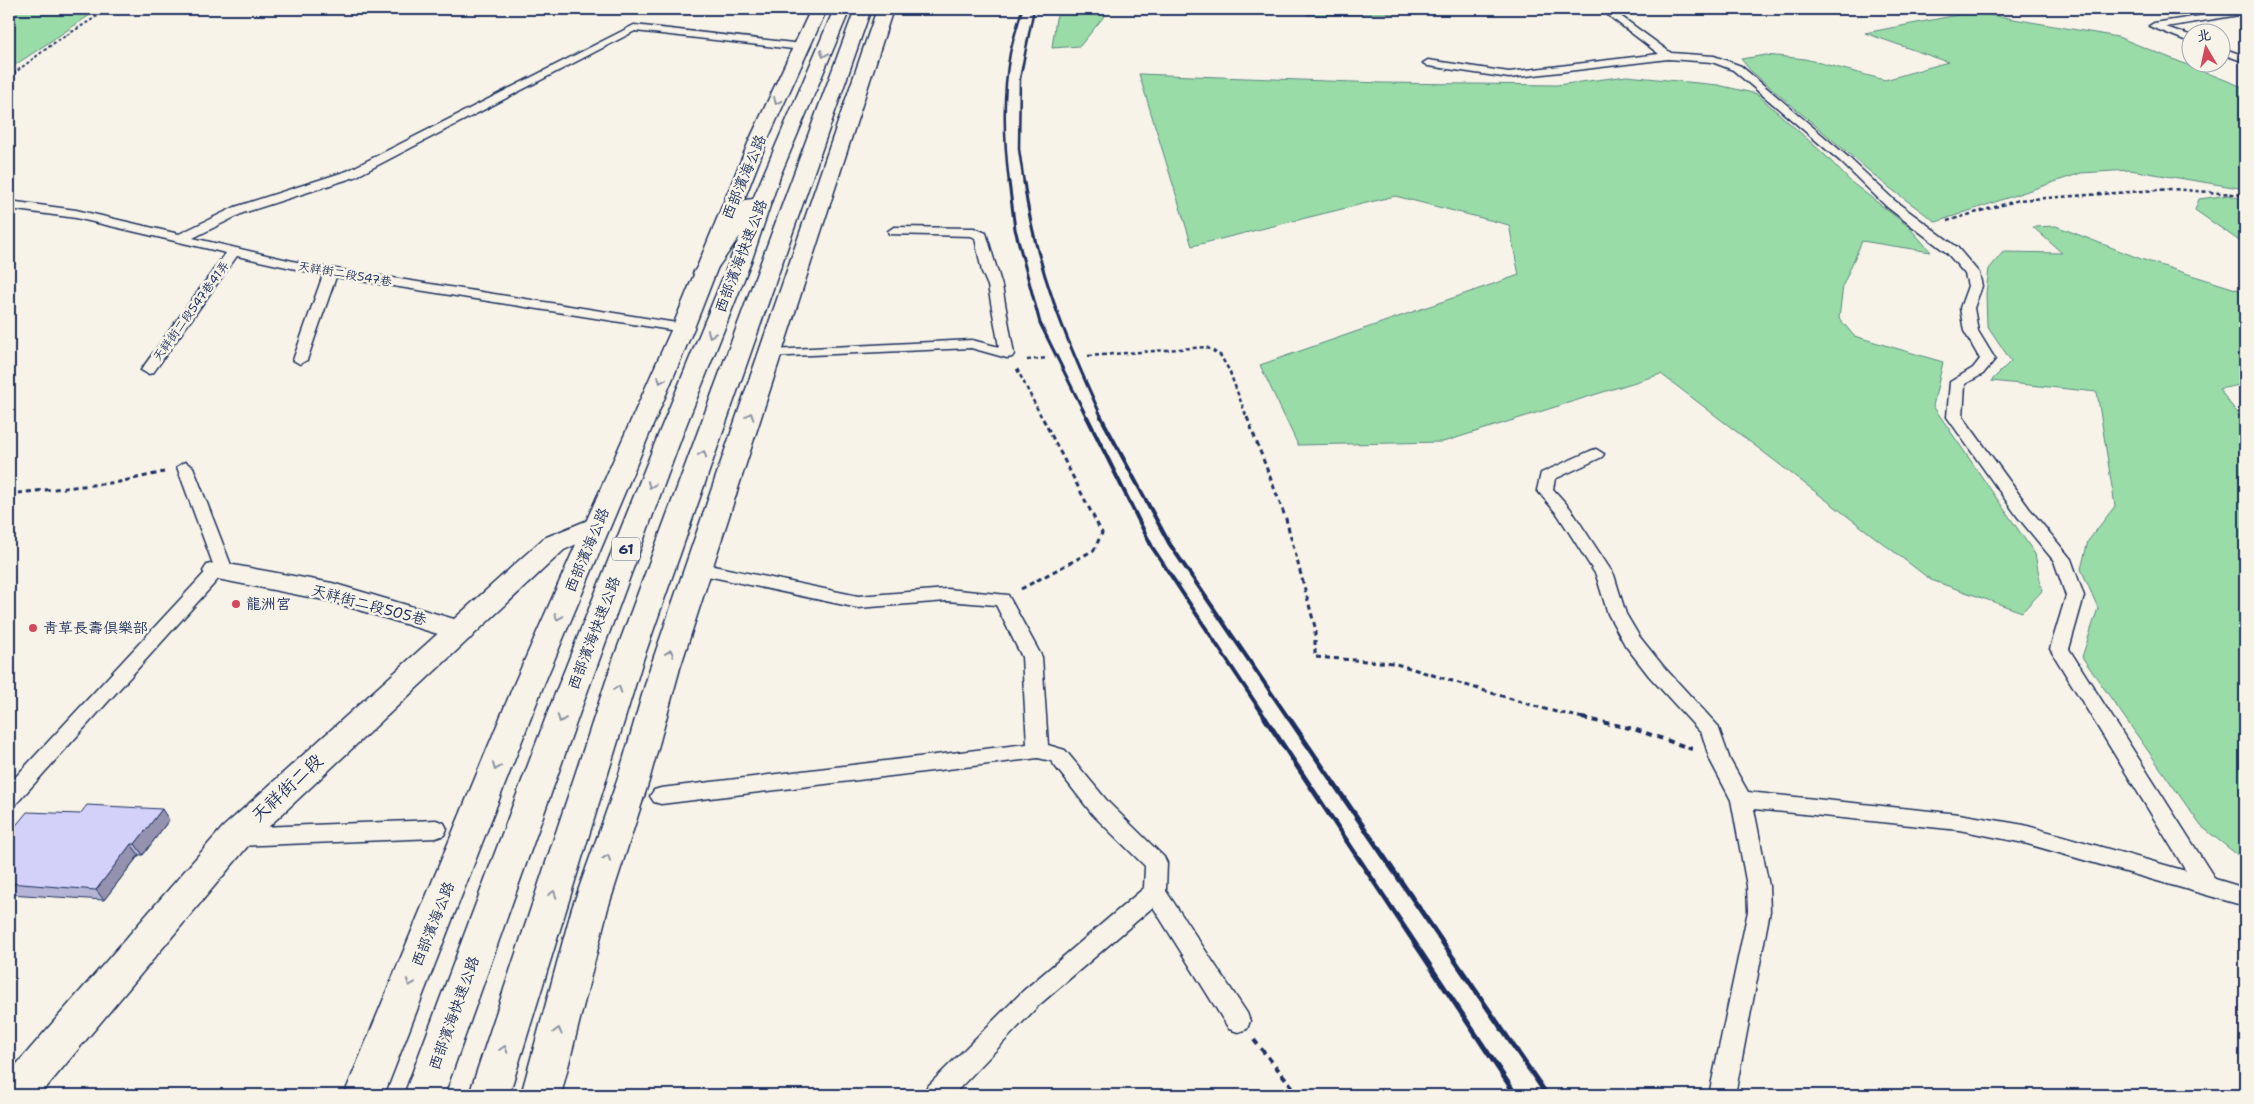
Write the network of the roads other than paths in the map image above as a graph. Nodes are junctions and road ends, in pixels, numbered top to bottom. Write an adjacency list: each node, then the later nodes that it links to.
1 (819, 9): 8 (main road, 西部濱海公路 / 61)
2 (842, 9): 13 (main road, 西部濱海快速公路 / 61, one-way to 13)
3 (863, 9): 43 (main road, 西部濱海快速公路, one-way to 3)
4 (885, 9): 21 (main road)
5 (1604, 9): 10 (lane)
6 (2245, 11): 7 (lane)
7 (2182, 36)
8 (802, 47): 16 (lane); 19 (main road, 西部濱海公路 / 61, one-way to 19)
9 (2232, 55): 11 (lane)
10 (1668, 56): 12 (lane); 36 (lane)
11 (2245, 60)
12 (1428, 63)
13 (771, 176): 19 (main road); 42 (main road, 西部濱海快速公路 / 61, one-way to 42)
14 (9, 205): 16 (lane, 天祥街二段547巷)
15 (894, 231): 21 (lane)
16 (180, 239): 17 (lane, 天祥街二段547巷)
17 (234, 251): 18 (lane, 天祥街二段547巷); 23 (lane, 天祥街二段547巷41弄)
18 (331, 272): 20 (lane, 天祥街二段547巷); 22 (lane)
19 (704, 273): 20 (main road, 西部濱海公路 / 61)
20 (683, 328): 26 (main road, 西部濱海公路 / 61, one-way to 26)
21 (771, 354): 27 (main road, one-way to 21)
22 (300, 360)
23 (148, 370)
24 (1596, 454): 33 (lane)
25 (185, 467): 28 (lane)
26 (598, 524): 29 (main road, 天祥街二段); 41 (main road, 西部濱海公路 / 61, one-way to 41)
27 (699, 569): 30 (lane); 44 (main road, one-way to 27)
28 (217, 571): 29 (main road, 天祥街二段505巷); 32 (lane)
29 (461, 631): 35 (main road, 天祥街二段)
30 (1038, 750): 31 (lane); 37 (lane)
31 (661, 796)
32 (9, 798)
33 (1742, 800): 36 (lane); 46 (lane)
34 (436, 829): 35 (lane)
35 (235, 837): 40 (main road, 天祥街二段)
36 (2206, 884): 38 (lane)
37 (1155, 892): 39 (lane); 45 (lane)
38 (2245, 897)
39 (1238, 1021)
40 (14, 1095)
41 (364, 1095)
42 (424, 1095)
43 (489, 1095)
44 (541, 1095)
45 (936, 1095)
46 (1722, 1095)

